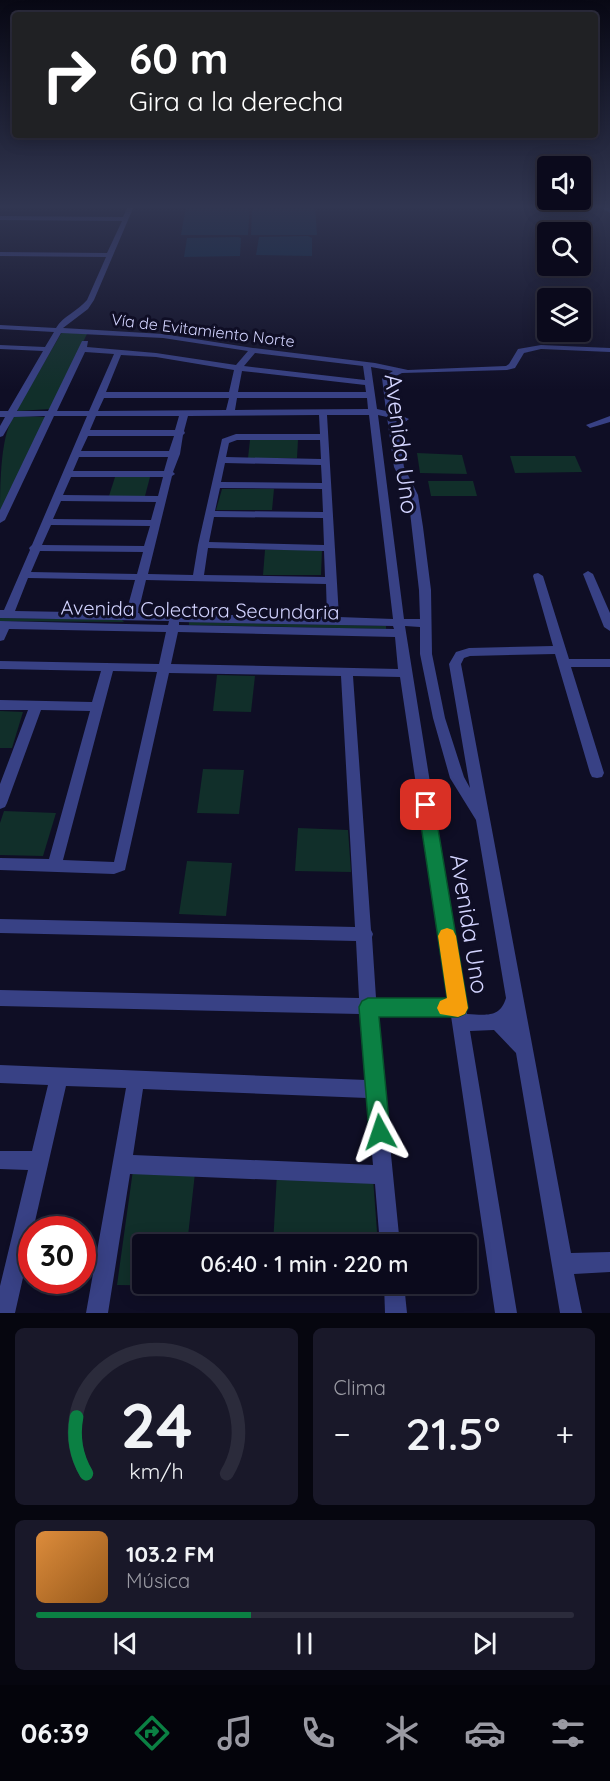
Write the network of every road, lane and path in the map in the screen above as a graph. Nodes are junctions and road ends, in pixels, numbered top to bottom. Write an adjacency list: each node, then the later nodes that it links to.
1 (105, 267): 3 (street)
2 (0, 327): 3 (street, Vía de Evitamiento Norte)
3 (58, 330): 4 (street, Vía de Evitamiento Norte); 6 (street)
4 (91, 331): 7 (street); 8 (street, Vía de Evitamiento Norte)
5 (3, 347): 6 (street); 11 (street)
6 (47, 349): 26 (street)
7 (82, 349): 10 (street); 27 (street)
8 (253, 350): 12 (street, Vía de Evitamiento Norte); 14 (street)
9 (610, 350): 15 (street)
10 (119, 351): 14 (street); 18 (street)
11 (0, 356)
12 (367, 364): 13 (street, Vía de Evitamiento Norte); 17 (street, Avenida Uno)
13 (382, 366): 15 (street, Vía de Evitamiento Norte); 16 (street)
14 (238, 368): 17 (street); 19 (street)
15 (400, 371): 16 (street)
16 (386, 378): 29 (street)
17 (370, 383): 20 (street, Avenida Uno)
18 (100, 395): 19 (street); 21 (street)
19 (232, 395): 20 (street); 23 (street)
20 (371, 395): 24 (street, Avenida Uno)
21 (93, 413): 22 (street); 27 (street); 33 (street)
22 (184, 413): 23 (street); 34 (street)
23 (230, 413): 28 (street)
24 (372, 413): 28 (street); 29 (street); 68 (street, Avenida Uno)
25 (0, 414): 26 (street)
26 (11, 414): 27 (street); 35 (street)
27 (51, 414): 49 (street)
28 (323, 414): 36 (street)
29 (390, 415): 30 (street); 66 (street)
30 (405, 419)
31 (610, 419): 32 (street)
32 (590, 425)
33 (84, 433): 34 (street); 37 (street)
34 (181, 433): 38 (street)
35 (0, 434)
36 (324, 437): 39 (street); 40 (street)
37 (75, 454): 38 (street); 41 (street)
38 (175, 454): 42 (street)
39 (223, 460): 40 (street); 43 (street)
40 (326, 462): 44 (street)
41 (66, 474): 42 (street); 45 (street)
42 (170, 474): 46 (street)
43 (217, 485): 44 (street); 47 (street)
44 (327, 486): 48 (street)
45 (56, 498): 46 (street); 50 (street)
46 (162, 499): 51 (street)
47 (211, 514): 48 (street); 52 (street)
48 (328, 515): 54 (street)
49 (0, 520)
50 (46, 522): 51 (street); 53 (street)
51 (155, 523): 55 (street)
52 (203, 545): 54 (street); 60 (street)
53 (34, 548): 55 (street); 57 (street)
54 (330, 548): 61 (street)
55 (149, 549): 59 (street)
56 (588, 574): 67 (street)
57 (24, 575): 59 (street); 63 (street)
58 (538, 576): 70 (street)
59 (141, 578): 60 (street); 62 (street)
60 (198, 578): 61 (street)
61 (331, 581): 64 (street)
62 (131, 617): 63 (street, Avenida Colectora Secundaria); 65 (street, Avenida Colectora Secundaria)
63 (3, 620): 65 (street, Avenida Colectora Secundaria); 69 (street)
64 (333, 621): 65 (street, Avenida Colectora Secundaria); 68 (street, Avenida Colectora Secundaria)
65 (174, 623): 68 (street, Avenida Colectora Secundaria); 75 (street)
66 (425, 623): 68 (street); 83 (street)
67 (610, 627)
68 (400, 628): 77 (street, Avenida Uno)
69 (0, 637)
70 (559, 650): 71 (street); 83 (street, Avenida Uno)
71 (564, 663): 72 (street); 81 (street)
72 (610, 663)
73 (0, 665): 74 (street)
74 (108, 668): 75 (street); 80 (street)
75 (164, 669): 76 (street); 85 (street)
76 (347, 672): 77 (street); 87 (street)
77 (405, 673): 91 (street, Avenida Uno)
78 (0, 705): 79 (street)
79 (36, 706): 80 (street); 82 (street)
80 (98, 708): 85 (street)
81 (597, 773)
82 (0, 803)
83 (484, 824): 88 (street, Avenida Uno)
84 (0, 864): 85 (street)
85 (54, 867)
86 (0, 926): 87 (street)
87 (365, 934): 90 (street)
88 (514, 995): 92 (street); 93 (street, Avenida Uno)
89 (0, 998): 90 (street)
90 (368, 1007): 91 (street); 97 (street)
91 (459, 1015): 92 (street); 109 (street, Avenida Uno)
92 (498, 1022): 93 (street)
93 (525, 1051): 104 (street, Avenida Uno)
94 (0, 1074): 95 (street)
95 (59, 1076): 96 (street); 99 (street)
96 (136, 1079): 97 (street); 100 (street)
97 (376, 1089): 101 (street)
98 (0, 1160): 99 (street)
99 (39, 1161): 106 (street)
100 (123, 1164): 101 (street); 107 (street)
101 (384, 1175): 102 (street)
102 (389, 1234)
103 (610, 1262): 104 (street)
104 (563, 1264): 110 (street, Avenida Uno)
105 (395, 1294): 108 (street)
106 (4, 1313)
107 (97, 1313)
108 (396, 1313)
109 (506, 1313)
110 (571, 1313)

